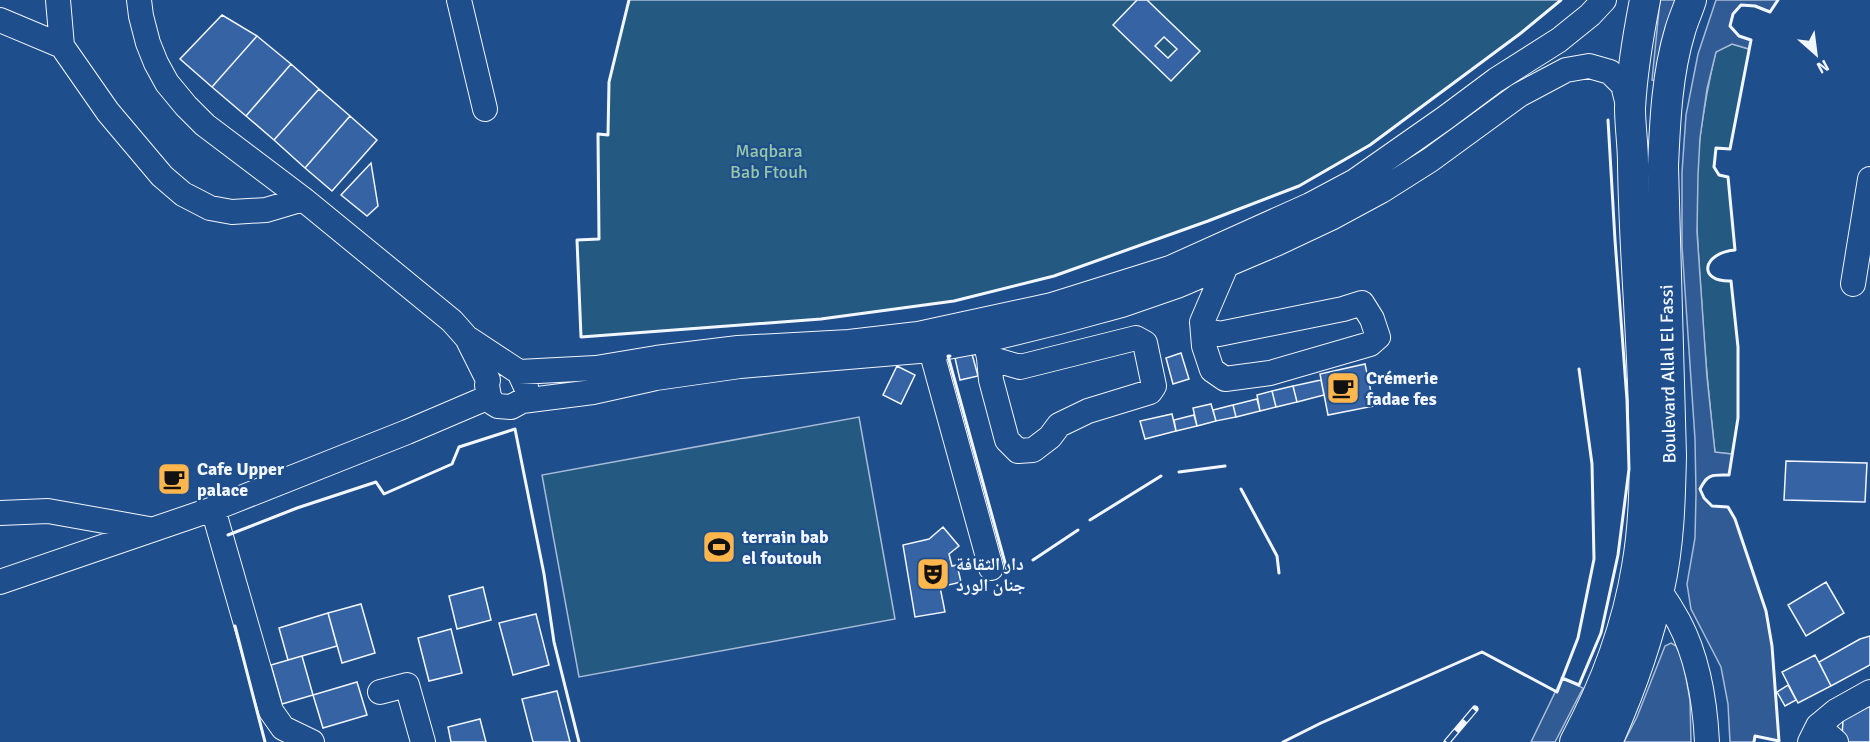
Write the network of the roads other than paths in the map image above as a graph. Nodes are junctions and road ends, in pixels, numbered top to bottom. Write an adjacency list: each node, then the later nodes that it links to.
1 (58, 0): 8 (street)
2 (139, 0): 12 (street)
3 (459, 0): 9 (street)
4 (1604, 0): 14 (street)
5 (1645, 0): 10 (main road, Boulevard Allal El Fassi)
6 (1691, 0): 28 (main road, Boulevard Allal El Fassi)
7 (0, 21): 8 (street)
8 (62, 46): 12 (street)
9 (485, 109)
10 (1630, 111): 13 (street); 34 (main road, Boulevard Allal El Fassi)
11 (1870, 179): 15 (street)
12 (303, 199): 17 (street)
13 (1226, 266): 14 (street); 16 (street)
14 (1173, 277): 18 (street)
15 (1853, 284)
16 (1203, 329): 16 (street)
17 (467, 338): 20 (street); 21 (street)
18 (986, 340): 18 (street); 19 (street); 20 (street)
19 (931, 350): 22 (street); 26 (street)
20 (515, 371): 21 (street); 22 (street)
21 (489, 389): 22 (street); 23 (street)
22 (522, 400)
23 (213, 509): 25 (street); 32 (street)
24 (0, 513): 25 (street)
25 (151, 529): 27 (street)
26 (992, 568)
27 (0, 582)
28 (1659, 590): 35 (main road, Boulevard Allal El Fassi); 36 (street)
29 (380, 692): 33 (street)
30 (1870, 692): 31 (street)
31 (1814, 734): 37 (street)
32 (312, 742)
33 (423, 742)
34 (1575, 742)
35 (1607, 742)
36 (1707, 742)
37 (1836, 742)

